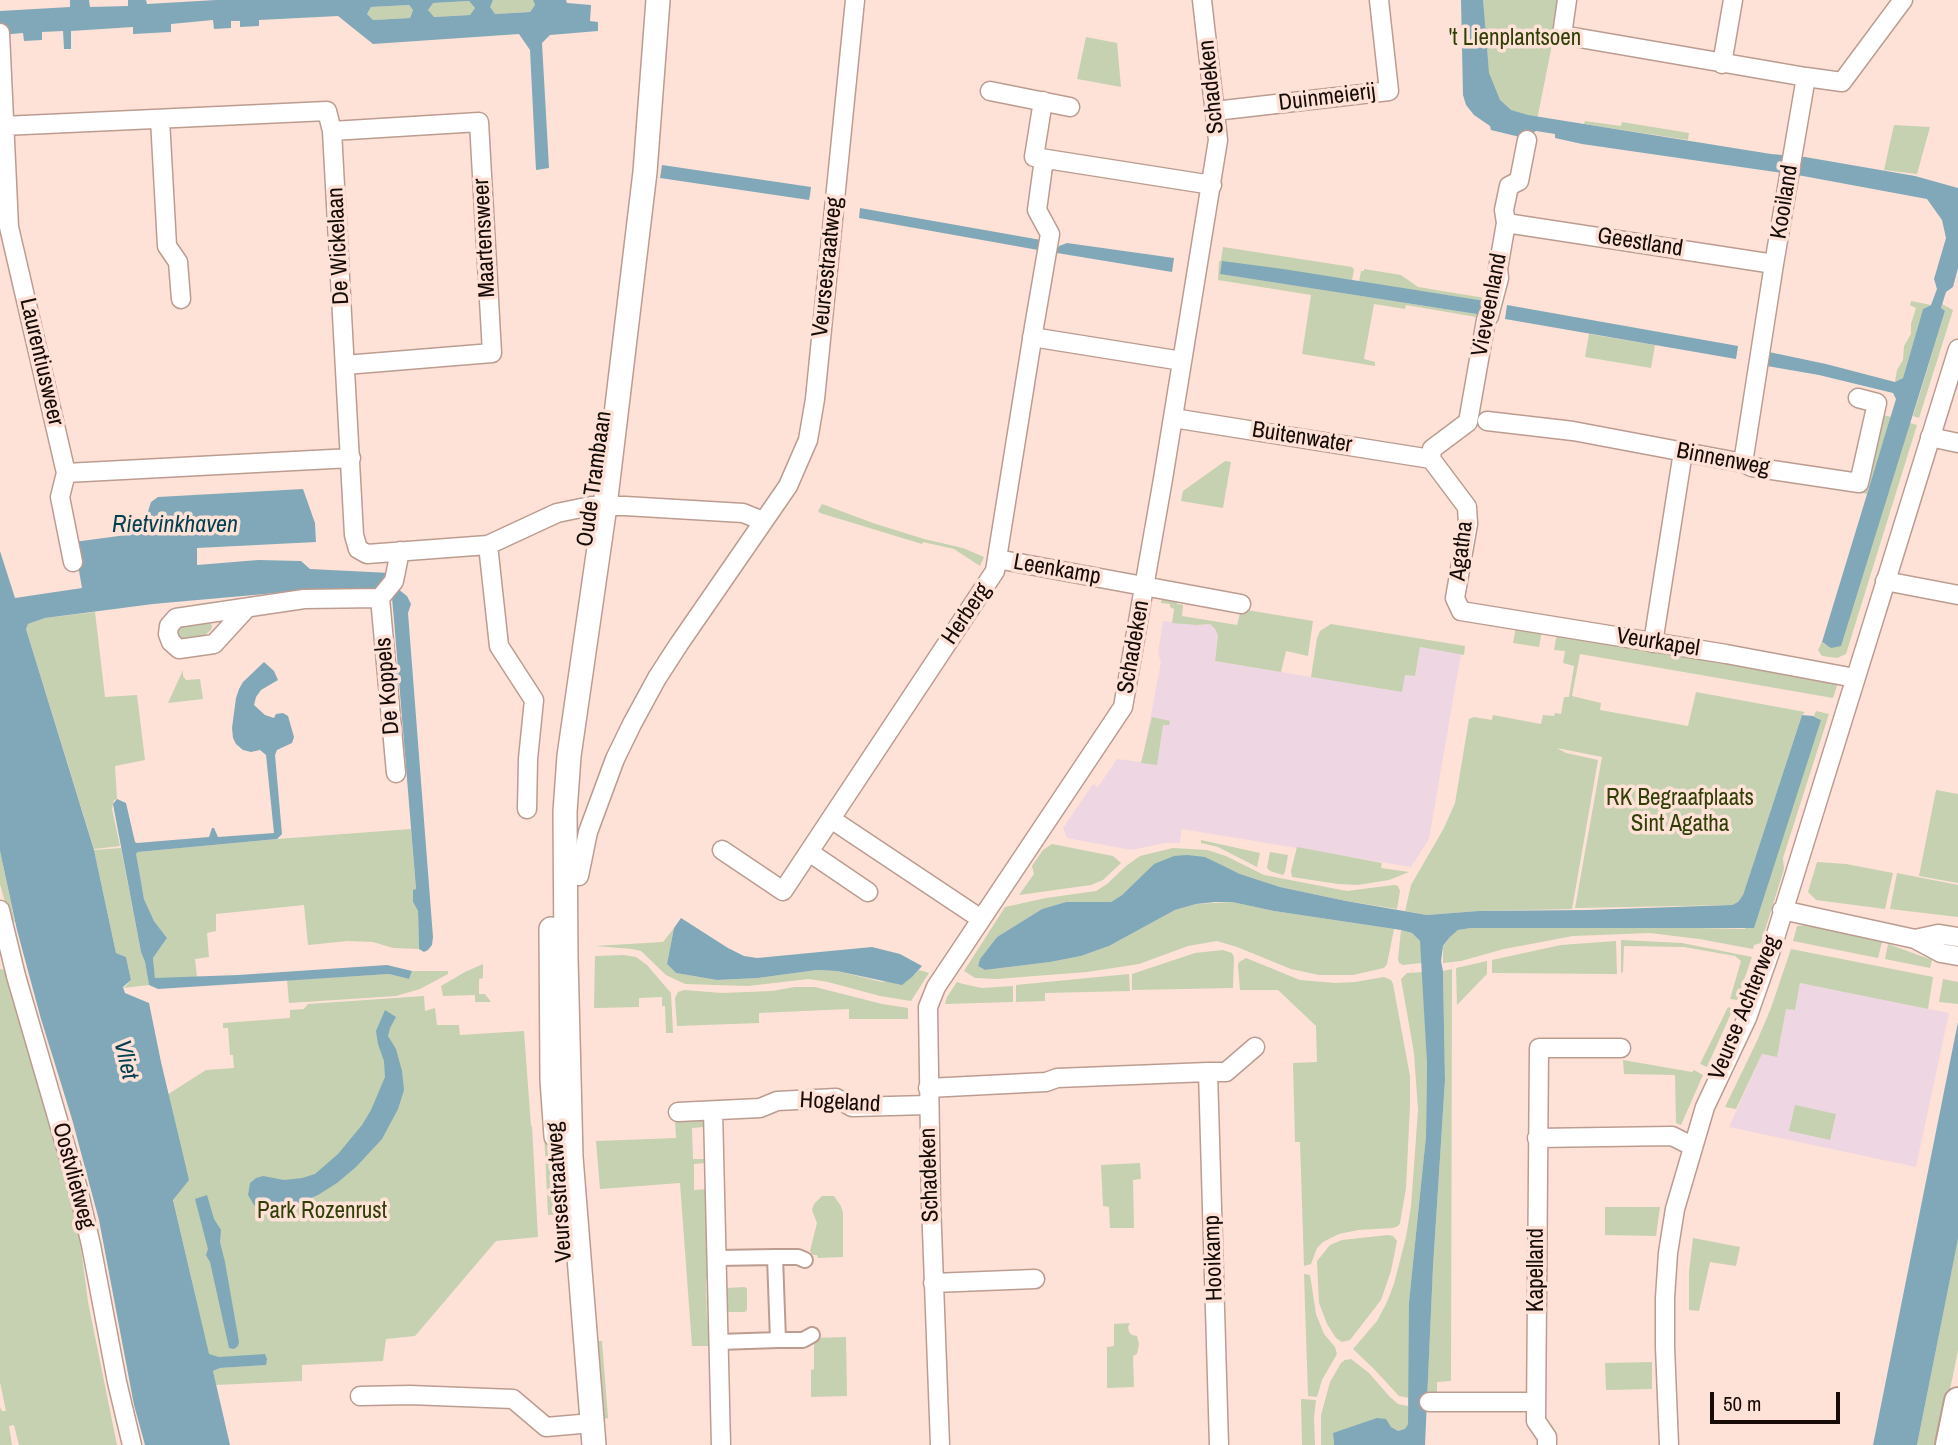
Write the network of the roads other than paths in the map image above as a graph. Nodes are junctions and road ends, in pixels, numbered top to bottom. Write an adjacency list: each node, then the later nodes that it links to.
1 (645, 0): 39 (street, Oude Trambaan)
2 (658, 0): 39 (street, Oude Trambaan)
3 (855, 0): 40 (street, Veursestraatweg)
4 (1202, 0): 15 (street, Schadeken)
5 (1379, 0): 15 (street, Duinmeierij)
6 (1567, 0): 10 (street)
7 (1733, 0): 10 (street)
8 (1903, 0): 11 (street)
9 (0, 35): 17 (street)
10 (1722, 64): 11 (street)
11 (1806, 77): 23 (street, Kooiland)
12 (990, 91): 13 (street)
13 (1043, 102): 14 (street); 20 (street, Herberg)
14 (1069, 107)
15 (1215, 111): 21 (street, Schadeken)
16 (160, 119): 17 (street); 18 (street); 24 (street)
17 (3, 126): 38 (street, Laurentiusweer)
18 (332, 131): 28 (street, De Wickelaan); 28 (street, Maartensweer)
19 (1527, 139): 22 (street, Vieveenland)
20 (1044, 159): 21 (street); 25 (street, Herberg)
21 (1212, 185): 27 (street, Schadeken)
22 (1506, 223): 23 (street, Geestland); 36 (street, Vieveenland)
23 (1774, 264): 37 (street, Kooiland)
24 (181, 299)
25 (1032, 337): 27 (street); 43 (street, Herberg)
26 (1958, 349): 32 (street, Veurse Achterweg)
27 (1182, 361): 30 (street, Schadeken)
28 (345, 365): 35 (street, De Wickelaan)
29 (1858, 398): 37 (street, Binnenweg)
30 (1173, 418): 36 (street, Buitenwater); 46 (street, Schadeken)
31 (1487, 421): 34 (street, Binnenweg)
32 (1930, 437): 33 (street); 45 (street, Veurse Achterweg)
33 (1958, 443)
34 (1683, 452): 37 (street, Binnenweg); 52 (street)
35 (351, 458): 38 (street); 42 (street, De Wickelaan)
36 (1432, 458): 51 (street, Agatha)
37 (1744, 463)
38 (66, 473): 44 (street, Laurentiusweer)
39 (598, 506): 40 (street); 41 (street); 67 (street, Oude Trambaan)
40 (763, 521): 59 (street, Veursestraatweg)
41 (488, 545): 42 (street); 55 (street)
42 (400, 551): 48 (street)
43 (997, 559): 46 (street, Leenkamp); 56 (street, Herberg)
44 (73, 562)
45 (1885, 581): 47 (street); 53 (street, Veurse Achterweg)
46 (1145, 586): 49 (street, Leenkamp); 63 (street, Schadeken)
47 (1958, 596)
48 (381, 597): 50 (street); 54 (street, De Koppels)
49 (1241, 604)
50 (247, 608)
51 (1461, 611): 52 (street, Veurkapel)
52 (1653, 643): 53 (street, Veurkapel)
53 (1855, 678): 62 (street, Veurse Achterweg)
54 (396, 773)
55 (527, 809)
56 (831, 819): 58 (street, Herberg); 63 (street)
57 (722, 850): 58 (street, Herberg)
58 (809, 852): 60 (street)
59 (579, 876)
60 (868, 892)
61 (0, 910): 89 (street, Oostvlietweg)
62 (1782, 910): 65 (street); 75 (street, Veurse Achterweg)
63 (981, 919): 71 (street, Schadeken)
64 (1958, 937): 65 (street)
65 (1915, 939): 66 (street)
66 (1958, 956)
67 (558, 958): 88 (street, Veursestraatweg)
68 (1255, 1047): 70 (street)
69 (1621, 1048): 74 (street, Kapelland)
70 (1208, 1072): 71 (street); 92 (street, Hooikamp)
71 (928, 1096): 72 (street, Hogeland); 80 (street, Schadeken)
72 (713, 1111): 73 (street, Hogeland); 77 (street)
73 (678, 1112)
74 (1537, 1138): 75 (street); 87 (street, Kapelland)
75 (1692, 1146): 94 (street, Veurse Achterweg)
76 (775, 1257): 77 (street); 78 (street); 82 (street)
77 (717, 1258): 83 (street)
78 (805, 1260)
79 (1035, 1279): 80 (street)
80 (933, 1283): 91 (street, Schadeken)
81 (812, 1335): 82 (street)
82 (778, 1340): 83 (street)
83 (719, 1342): 90 (street)
84 (360, 1396): 88 (street, Veursestraatweg)
85 (1958, 1401): 95 (main road)
86 (1429, 1402): 87 (street)
87 (1536, 1402): 93 (street, Kapelland)
88 (586, 1434)
89 (132, 1445)
90 (721, 1445)
91 (940, 1445)
92 (1219, 1445)
93 (1547, 1445)
94 (1669, 1445)
95 (1949, 1445)

